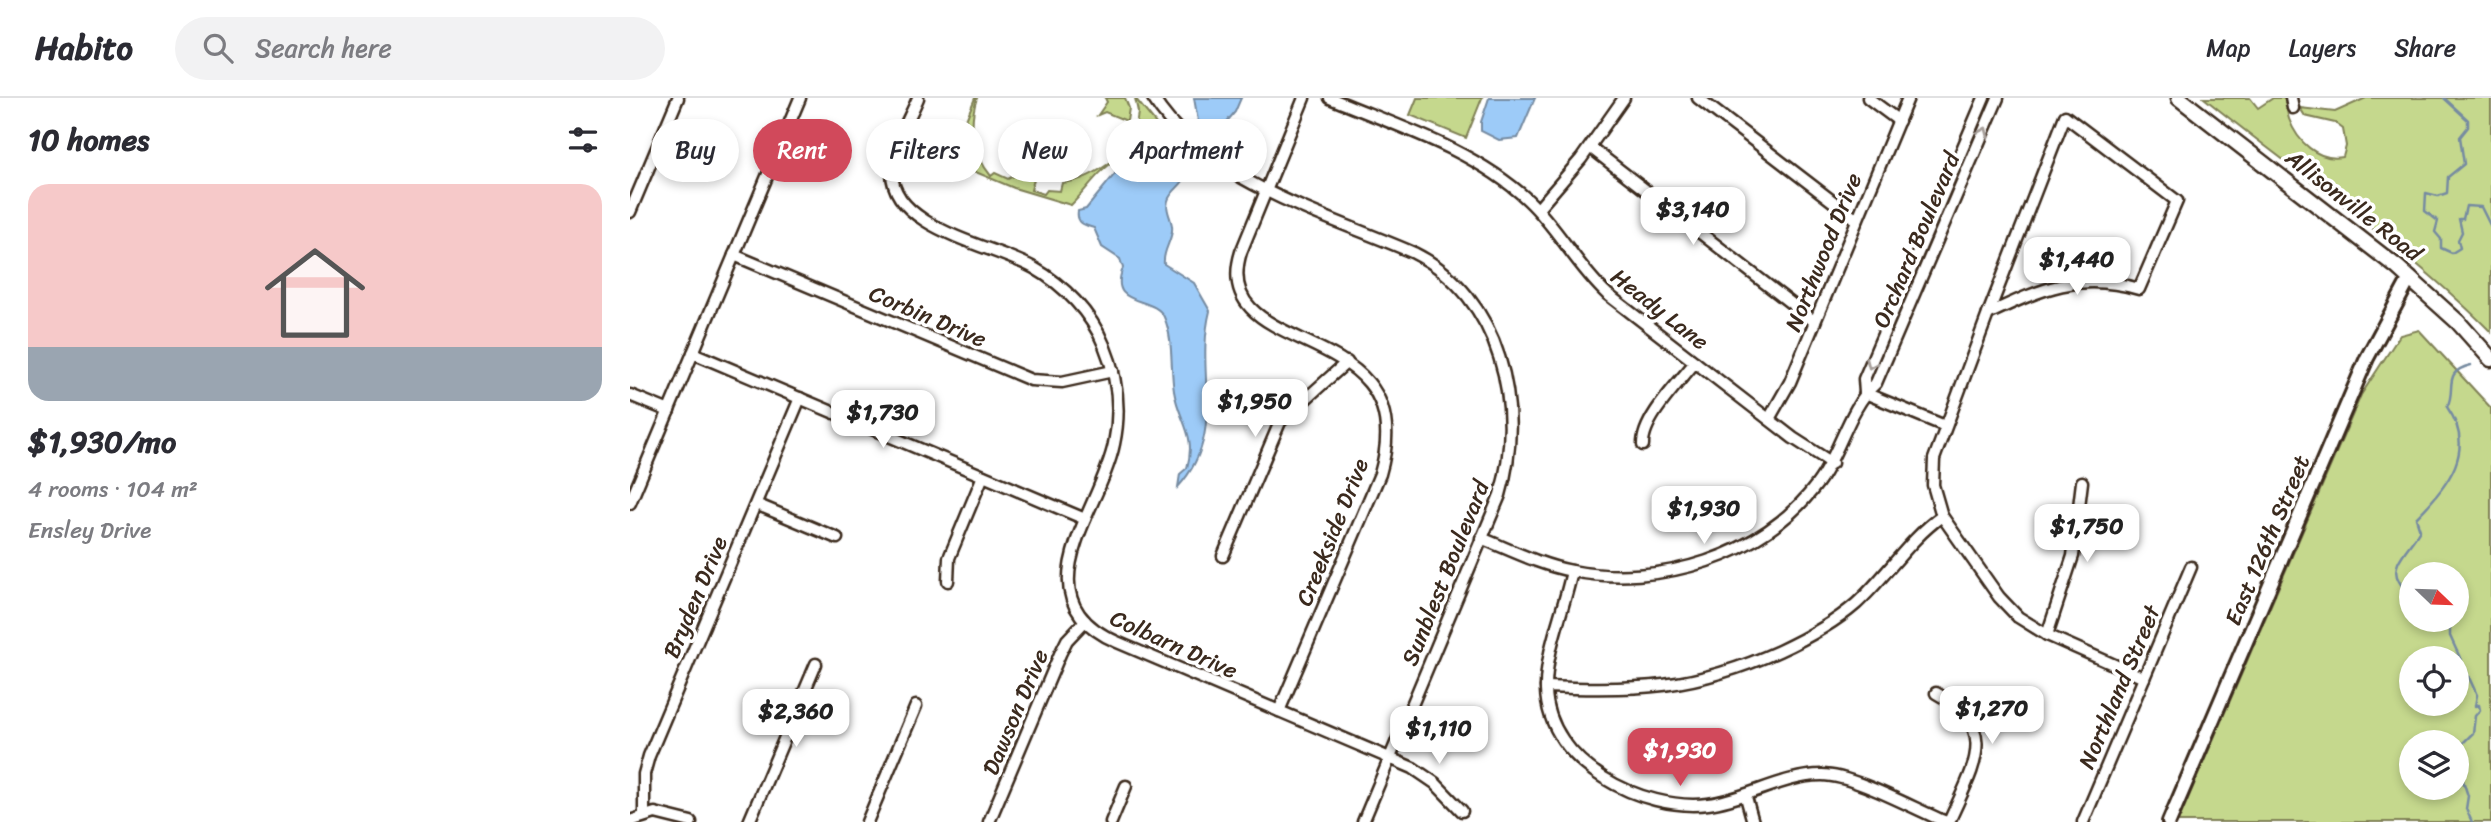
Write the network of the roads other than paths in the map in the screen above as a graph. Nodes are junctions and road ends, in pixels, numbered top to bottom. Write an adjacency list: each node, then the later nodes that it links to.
1 (678, 98): 18 (street)
2 (800, 98): 20 (street)
3 (918, 98): 28 (street, Colbarn Drive)
4 (1153, 98): 16 (street, Sunblest Boulevard)
5 (1304, 98): 16 (street, Creekside Drive)
6 (1329, 98): 17 (street, Heady Lane)
7 (1624, 98): 15 (street)
8 (1698, 98): 19 (street)
9 (1868, 98): 14 (street)
10 (1908, 98): 14 (street, Northwood Drive)
11 (1984, 98): 29 (street, Orchard Boulevard, one-way to 29)
12 (1998, 98): 29 (street, Orchard Boulevard, one-way to 12)
13 (2179, 98): 21 (main road, Allisonville Road)
14 (1899, 121): 19 (street, Northwood Drive)
15 (1590, 147): 17 (street); 23 (street)
16 (1268, 190): 26 (street, Creekside Drive); 44 (street, Sunblest Boulevard)
17 (1538, 209): 27 (street, Heady Lane)
18 (630, 212)
19 (1857, 220): 23 (street, Northwood Drive)
20 (734, 254): 24 (street); 28 (street, Corbin Drive)
21 (2410, 278): 25 (main road, Allisonville Road); 72 (main road, East 126th Street)
22 (1988, 314): 22 (street); 34 (street)
23 (1815, 322): 33 (street, Northwood Drive)
24 (693, 353): 31 (street); 32 (street)
25 (2491, 359)
26 (1347, 362): 45 (street); 56 (street, Creekside Drive)
27 (1695, 362): 33 (street, Heady Lane); 35 (street)
28 (1113, 371): 42 (street, Colbarn Drive)
29 (1865, 393): 34 (street); 36 (street, Orchard Boulevard)
30 (630, 395): 32 (street)
31 (800, 398): 37 (street); 40 (street, Bryden Drive)
32 (668, 411): 39 (street)
33 (1769, 419): 36 (street, Heady Lane)
34 (1945, 426): 41 (street)
35 (1643, 445)
36 (1832, 463): 47 (street, Orchard Boulevard)
37 (983, 476): 42 (street); 48 (street)
38 (2082, 482): 50 (street)
39 (630, 503)
40 (756, 504): 43 (street); 61 (street, Bryden Drive)
41 (1942, 516): 50 (street); 53 (street)
42 (1086, 519): 49 (street, Colbarn Drive)
43 (837, 538)
44 (1481, 538): 47 (street, Orchard Boulevard); 57 (street, Sunblest Boulevard)
45 (1223, 556)
46 (2191, 567): 52 (street, Northland Street)
47 (1572, 571): 53 (street)
48 (948, 581)
49 (1085, 621): 56 (street, Colbarn Drive); 66 (street, Dawson Drive)
50 (2047, 635): 52 (street)
51 (816, 664): 64 (street)
52 (2144, 678): 71 (street, Northland Street)
53 (1546, 687): 59 (street)
54 (1936, 693): 70 (street)
55 (916, 706): 65 (street)
56 (1279, 711): 57 (street, Colbarn Drive)
57 (1390, 757): 60 (street, Colbarn Drive); 68 (street, Sunblest Boulevard)
58 (1126, 786): 67 (street)
59 (1745, 797): 69 (street); 70 (street)
60 (1462, 811)
61 (644, 814): 62 (street); 63 (street)
62 (630, 821)
63 (691, 822)
64 (749, 822)
65 (867, 822)
66 (989, 822)
67 (1111, 822)
68 (1363, 822)
69 (1754, 822)
70 (1948, 822)
71 (2083, 822)
72 (2169, 822)

